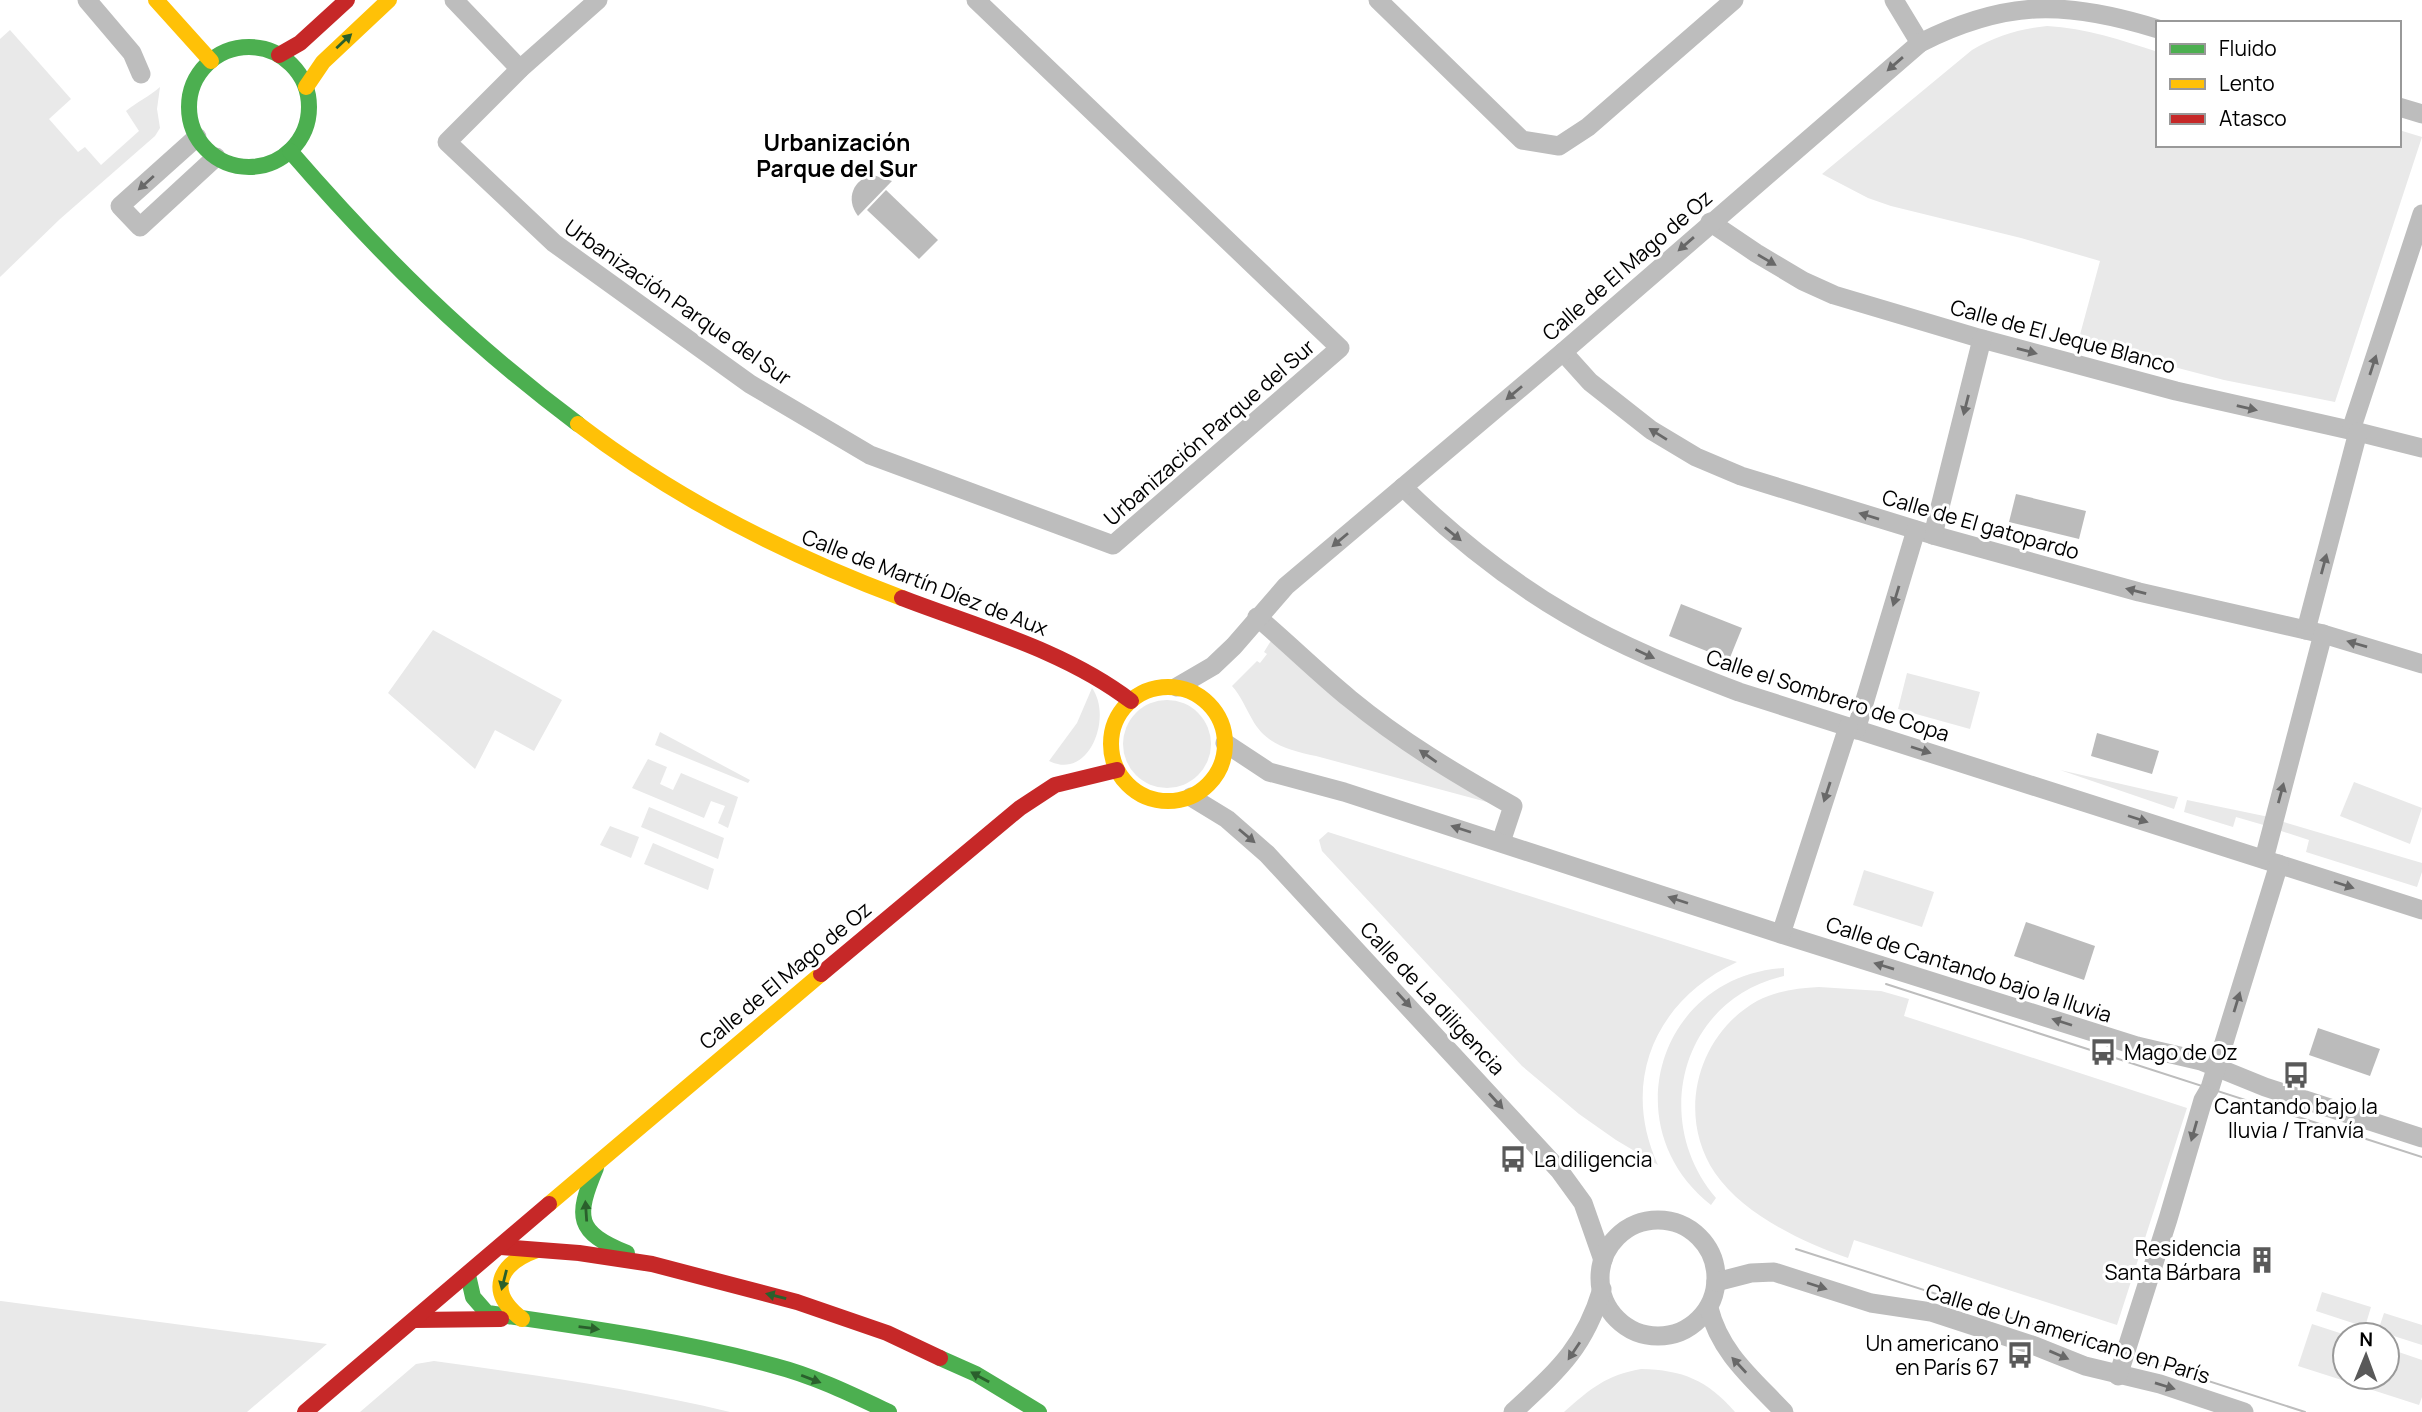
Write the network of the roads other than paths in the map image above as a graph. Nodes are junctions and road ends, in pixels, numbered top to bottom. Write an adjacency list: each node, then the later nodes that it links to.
1 (87, 0): 16 (street)
2 (156, 0): 14 (street)
3 (346, 0): 13 (street)
4 (388, 0): 17 (street, one-way to 4)
5 (454, 0): 15 (street)
6 (598, 0): 15 (street, Urbanización Parque del Sur)
7 (976, 0): 15 (street, Urbanización Parque del Sur)
8 (1378, 0): 9 (street)
9 (1734, 0)
10 (1894, 0): 12 (street)
11 (2156, 28): 12 (street, Calle de El Mago de Oz)
12 (1920, 43): 24 (street, Calle de El Mago de Oz, one-way to 24)
13 (279, 55): 14 (street); 17 (street)
14 (211, 61): 20 (street)
15 (520, 69)
16 (141, 74)
17 (306, 87): 21 (street)
18 (2401, 108): 19 (street)
19 (2422, 114)
20 (197, 136): 22 (street); 22 (street, one-way to 22)
21 (290, 151): 22 (street); 35 (street, Calle de Martín Díez de Aux)
22 (216, 157)
23 (2422, 214): 27 (street, one-way to 23)
24 (1710, 222): 25 (street, Calle de El Jeque Blanco, one-way to 25); 26 (street, Calle de El Mago de Oz, one-way to 26)
25 (1982, 339): 27 (street, Calle de El Jeque Blanco, one-way to 27); 30 (street, one-way to 30)
26 (1563, 352): 29 (street, Calle de El Mago de Oz, one-way to 29); 30 (street, Calle de El gatopardo, one-way to 26)
27 (2355, 431): 28 (street, Calle de El Jeque Blanco); 32 (street, one-way to 27)
28 (2422, 448)
29 (1404, 487): 31 (street, Calle de El Mago de Oz, one-way to 31); 36 (street, Calle el Sombrero de Copa, one-way to 36)
30 (1924, 532): 32 (street, Calle de El gatopardo, one-way to 30); 36 (street, one-way to 36)
31 (1257, 617): 34 (street, Calle de El Mago de Oz); 40 (street, one-way to 31)
32 (2315, 632): 33 (street, Calle de El gatopardo, one-way to 32); 41 (street, one-way to 32)
33 (2422, 664)
34 (1177, 687): 35 (street); 37 (street)
35 (1130, 701): 38 (street)
36 (1852, 728): 41 (street, Calle el Sombrero de Copa, one-way to 41); 43 (street, one-way to 43)
37 (1225, 743): 39 (street); 40 (street, Calle de Cantando bajo la lluvia, one-way to 37)
38 (1117, 771): 39 (street); 46 (street, Calle de El Mago de Oz)
39 (1191, 797): 49 (street, Calle de La diligencia, one-way to 49)
40 (1501, 842): 43 (street, Calle de Cantando bajo la lluvia, one-way to 40)
41 (2272, 862): 42 (street, Calle el Sombrero de Copa, one-way to 42); 44 (street, one-way to 41)
42 (2422, 910)
43 (1781, 934): 44 (street, Calle de Cantando bajo la lluvia, one-way to 43)
44 (2217, 1067): 45 (street, Calle de Cantando bajo la lluvia); 57 (street, one-way to 57)
45 (2422, 1138)
46 (597, 1165): 47 (street, Calle de El Mago de Oz); 50 (street, one-way to 46)
47 (501, 1247): 48 (street); 51 (street, Calle de El Mago de Oz)
48 (537, 1250): 50 (street); 55 (street, one-way to 55)
49 (1603, 1261): 52 (street); 53 (street)
50 (652, 1264): 60 (street, one-way to 50)
51 (468, 1275): 55 (street); 56 (street, Calle de El Mago de Oz)
52 (1716, 1282): 54 (street); 57 (street, Calle de Un americano en París, one-way to 57)
53 (1602, 1289): 54 (street); 61 (street, one-way to 61)
54 (1709, 1308): 62 (street, one-way to 54)
55 (522, 1319): 56 (street); 59 (street, one-way to 59)
56 (414, 1320): 58 (street, Calle de El Mago de Oz)
57 (2118, 1376): 63 (street, Calle de Un americano en París, one-way to 63)
58 (306, 1412)
59 (889, 1412)
60 (1039, 1412)
61 (1513, 1412)
62 (1784, 1412)
63 (2244, 1412)

